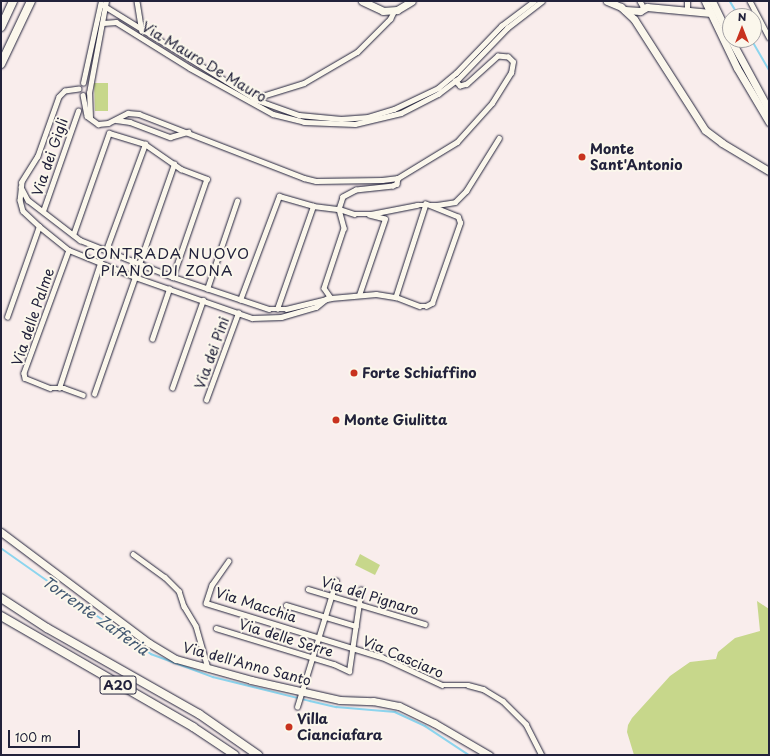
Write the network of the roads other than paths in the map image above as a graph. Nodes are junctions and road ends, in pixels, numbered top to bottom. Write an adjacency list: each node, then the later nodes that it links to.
1 (13, 1): 22 (highway)
2 (31, 1): 26 (highway)
3 (137, 1): 23 (street)
4 (362, 1): 17 (street)
5 (412, 1): 17 (street)
6 (534, 1): 33 (street, Via Mauro De Mauro)
7 (542, 1): 27 (street, Via Mauro De Mauro)
8 (607, 1): 16 (street)
9 (640, 1): 14 (street)
10 (687, 1): 15 (street)
11 (750, 1): 24 (street)
12 (708, 2): 15 (street); 18 (street); 21 (street)
13 (103, 3): 19 (street); 20 (street); 23 (street, Via Mauro De Mauro)
14 (644, 8): 15 (street); 16 (street)
15 (688, 9): 18 (street)
16 (625, 10): 44 (street)
17 (394, 11): 33 (street)
18 (711, 13): 39 (street)
19 (97, 22): 20 (street, Via Mauro De Mauro); 28 (street)
20 (103, 23): 29 (street); 34 (street, Via Mauro De Mauro)
21 (722, 25)
22 (1, 27)
23 (142, 31): 33 (street, Via Mauro De Mauro)
24 (769, 37)
25 (736, 48): 35 (street)
26 (1, 64)
27 (455, 81): 34 (street, Via Mauro De Mauro); 45 (street)
28 (84, 84): 29 (street); 30 (street)
29 (90, 87): 31 (street)
30 (79, 89): 32 (street); 46 (street)
31 (89, 93): 32 (street); 37 (street)
32 (83, 95): 37 (street)
33 (254, 99): 34 (street)
34 (251, 104)
35 (769, 110)
36 (78, 111): 51 (street, Via dei Gigli)
37 (90, 118): 38 (street)
38 (116, 120): 40 (street); 40 (street)
39 (769, 122)
40 (189, 132): 45 (street)
41 (499, 138): 48 (street)
42 (144, 144): 43 (street); 54 (street); 56 (street)
43 (174, 164): 58 (street); 59 (street)
44 (769, 171)
45 (398, 178): 50 (street)
46 (21, 187): 51 (street); 53 (street)
47 (237, 201): 62 (street)
48 (426, 204): 52 (street); 64 (street); 64 (street)
49 (313, 206): 50 (street); 67 (street); 68 (street)
50 (339, 209): 52 (street); 65 (street)
51 (43, 211): 54 (street)
52 (365, 214): 63 (street)
53 (39, 226): 55 (street); 70 (street)
54 (73, 235): 56 (street)
55 (69, 250): 57 (street); 72 (street, Via delle Palme)
56 (106, 250): 58 (street)
57 (100, 263): 60 (street); 72 (street)
58 (139, 264): 59 (street)
59 (173, 276): 62 (street)
60 (135, 277): 61 (street); 74 (street)
61 (169, 289): 66 (street); 71 (street)
62 (207, 289): 67 (street)
63 (359, 295): 64 (street); 65 (street)
64 (396, 297)
65 (328, 298): 68 (street); 69 (street)
66 (202, 300): 69 (street); 73 (street)
67 (240, 300): 68 (street)
68 (278, 309)
69 (238, 313): 76 (street, Via dei Pini)
70 (7, 316)
71 (152, 339)
72 (59, 388): 75 (street, Via delle Palme)
73 (172, 388)
74 (94, 394)
75 (83, 395)
76 (206, 400)
77 (1, 532): 95 (street, Via dell'Anno Santo)
78 (133, 554): 95 (street)
79 (230, 561): 92 (street, Via Macchia)
80 (336, 581): 83 (street)
81 (308, 589): 83 (street, Via del Pignaro)
82 (361, 590): 85 (street)
83 (332, 596): 85 (street, Via del Pignaro); 88 (street)
84 (1, 598): 99 (highway, A20)
85 (359, 604): 89 (street, Via del Pignaro); 90 (street)
86 (286, 605): 88 (street)
87 (1, 616): 98 (highway, A20)
88 (326, 617): 90 (street); 92 (street)
89 (425, 624)
90 (356, 626): 93 (street)
91 (216, 628): 94 (street, Via delle Serre)
92 (320, 638): 93 (street, Via Casciaro); 94 (street)
93 (354, 648): 94 (street, Via delle Serre); 101 (street, Via Casciaro)
94 (314, 658): 96 (street)
95 (208, 668): 96 (street, Via dell'Anno Santo)
96 (302, 694): 97 (street); 100 (street, Via dell'Anno Santo)
97 (298, 705)
98 (235, 755)
99 (258, 755)
100 (489, 755)
101 (542, 755)

